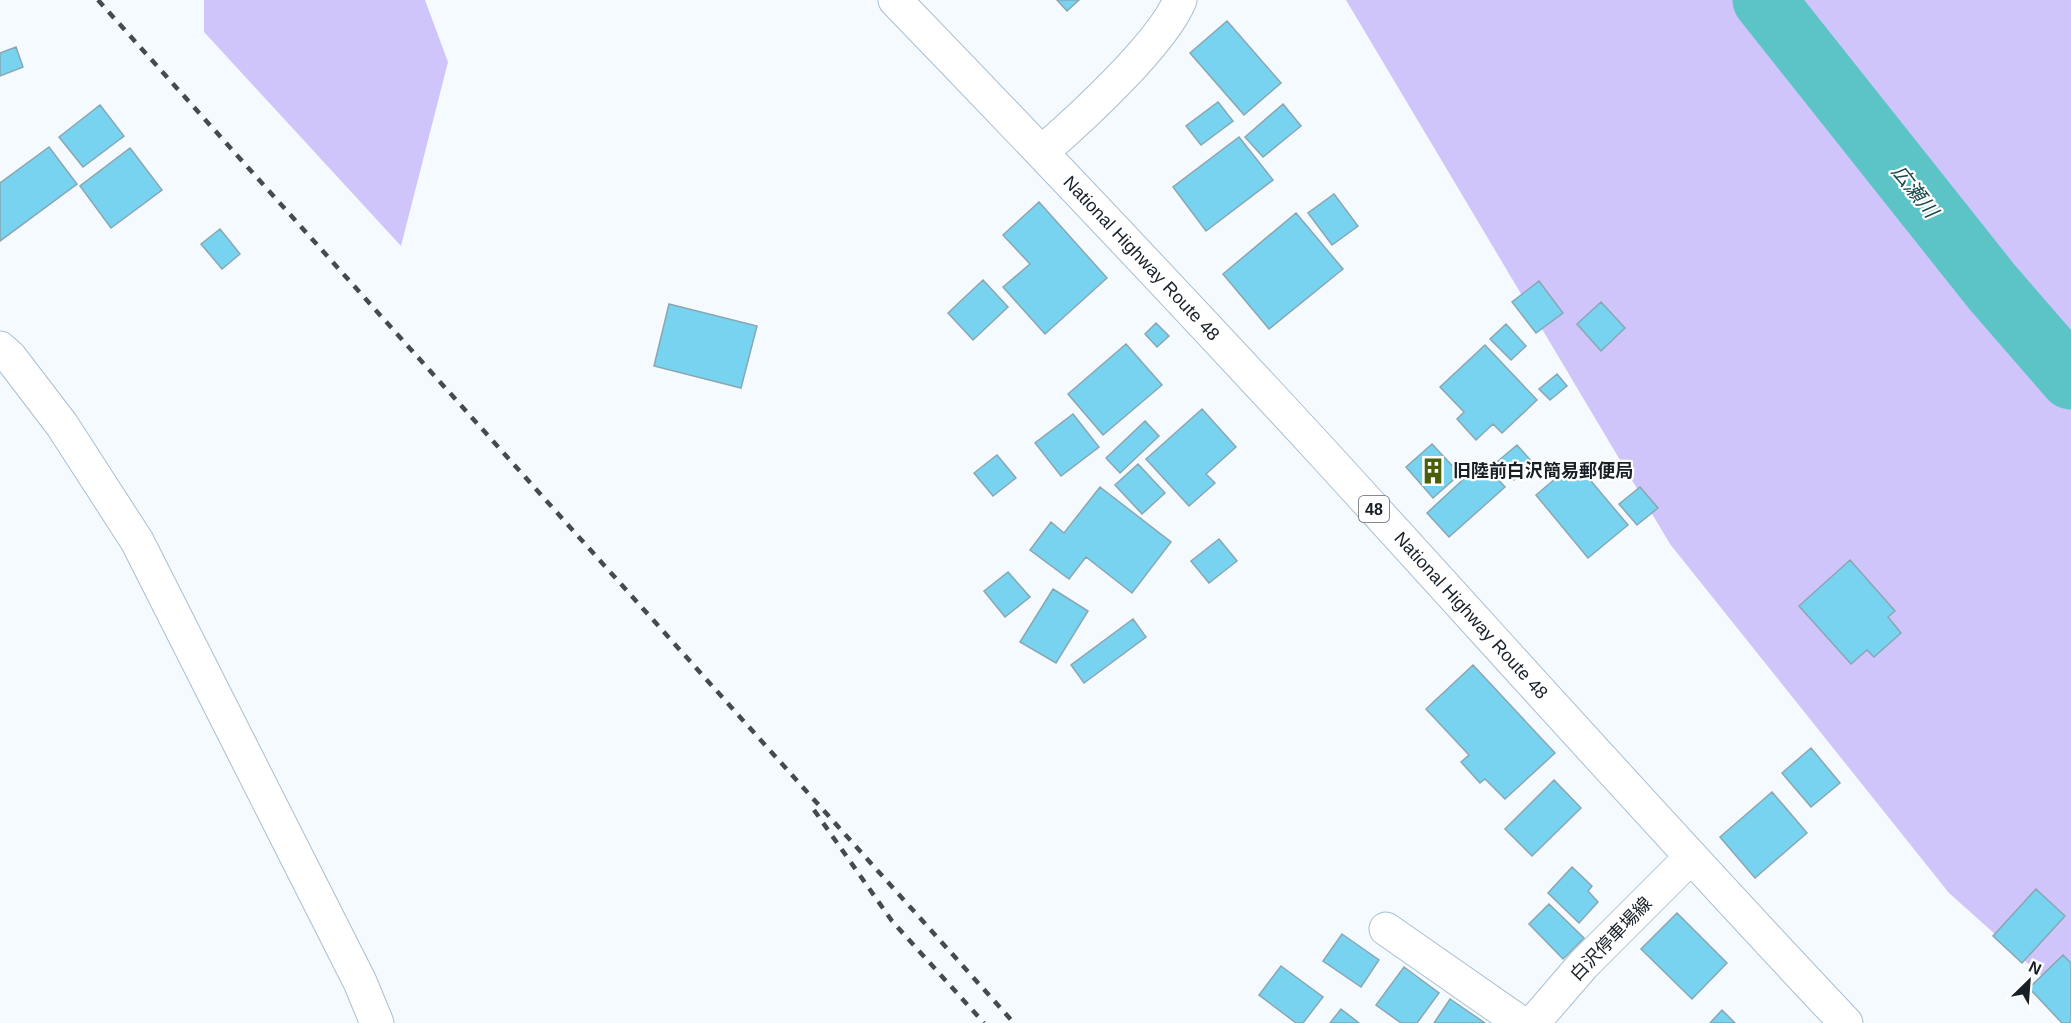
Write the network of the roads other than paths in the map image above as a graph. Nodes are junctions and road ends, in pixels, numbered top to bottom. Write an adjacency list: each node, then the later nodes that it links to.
1 (895, 0): 3 (main road, National Highway Route 48 / 48)
2 (1180, 0): 3 (main road)
3 (1042, 152): 5 (main road, National Highway Route 48 / 48)
4 (0, 348): 7 (main road)
5 (1691, 857): 9 (main road, 白沢停車場線); 10 (main road, National Highway Route 48 / 48)
6 (1386, 929): 8 (main road)
7 (377, 1023)
8 (1521, 1023)
9 (1533, 1023)
10 (1846, 1023)

